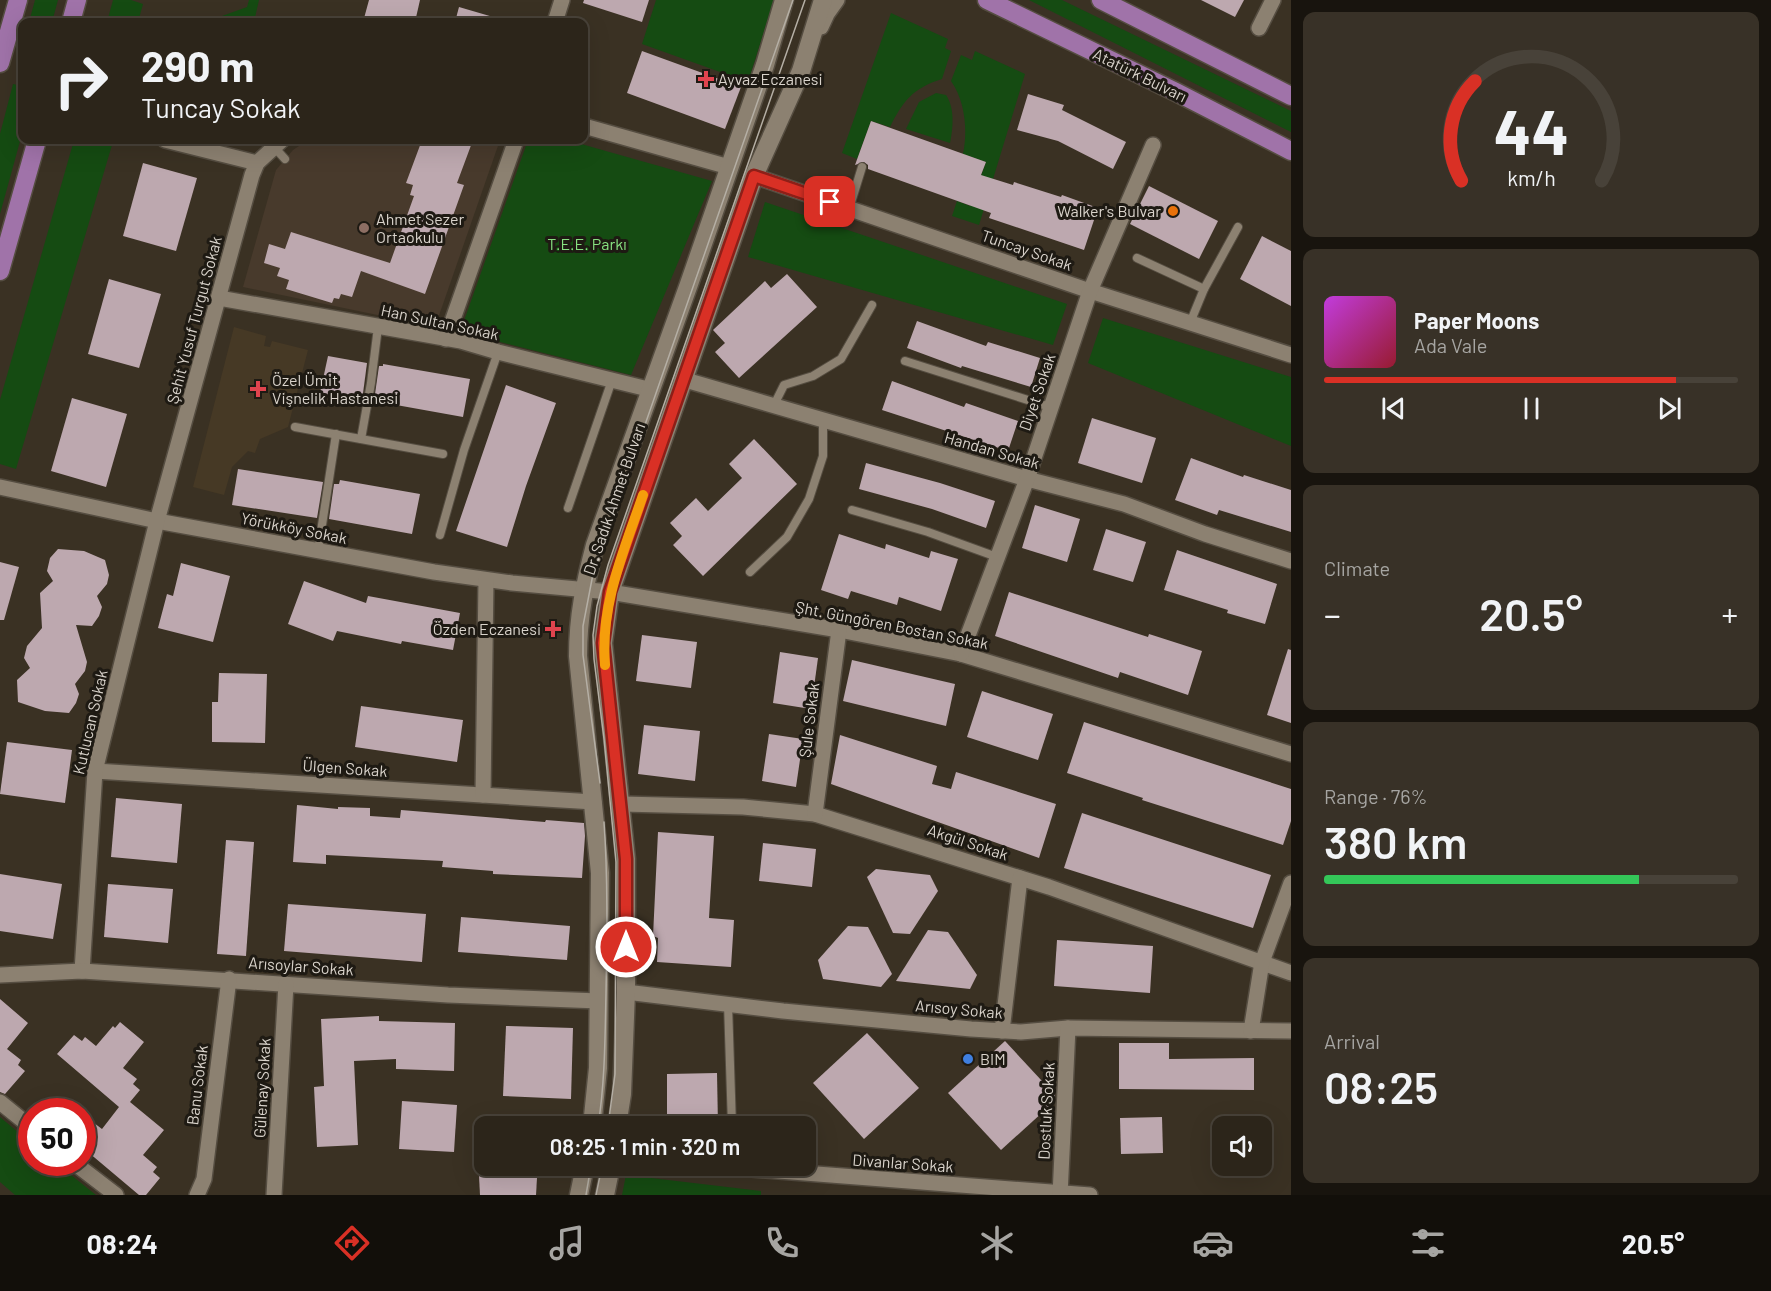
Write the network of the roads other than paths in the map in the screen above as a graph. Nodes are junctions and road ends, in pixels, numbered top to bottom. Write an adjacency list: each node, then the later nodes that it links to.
1 (18, 0): 13 (main road)
2 (77, 0): 10 (main road)
3 (562, 0): 11 (street)
4 (784, 0): 26 (main road, Dr. Sadık Ahmet Bulvarı)
5 (823, 0): 14 (main road, Dr. Sadık Ahmet Bulvarı)
6 (837, 0): 14 (street)
7 (987, 0): 23 (main road, Atatürk Bulvarı)
8 (1101, 0): 15 (main road)
9 (1273, 0): 12 (street)
10 (71, 18)
11 (556, 18)
12 (1259, 28)
13 (0, 63)
14 (801, 71): 28 (main road, Dr. Sadık Ahmet Bulvarı)
15 (1291, 96)
16 (588, 127): 26 (street)
17 (36, 144): 32 (main road)
18 (196, 144): 25 (street)
19 (277, 144): 25 (street)
20 (278, 144): 24 (lane)
21 (515, 144): 39 (street)
22 (1153, 145): 34 (street, Diyet Sokak)
23 (1291, 151)
24 (285, 159)
25 (257, 162): 35 (street, Şehit Yusuf Turgut Sokak)
26 (729, 167): 45 (main road, Dr. Sadık Ahmet Bulvarı)
27 (862, 167): 29 (lane)
28 (754, 176): 29 (street, Tuncay Sokak); 43 (main road, Dr. Sadık Ahmet Bulvarı)
29 (849, 209): 34 (street, Tuncay Sokak)
30 (1238, 227): 33 (lane)
31 (1137, 258): 33 (lane)
32 (0, 271)
33 (1204, 289): 37 (lane)
34 (1090, 291): 37 (street, Tuncay Sokak); 47 (street, Diyet Sokak)
35 (219, 298): 38 (street, Han Sultan Sokak); 57 (street, Şehit Yusuf Turgut Sokak)
36 (872, 305): 46 (lane)
37 (1190, 323): 41 (street, Tuncay Sokak)
38 (378, 327): 39 (street, Han Sultan Sokak); 51 (lane)
39 (446, 339): 40 (street, Han Sultan Sokak)
40 (498, 352): 44 (street, Han Sultan Sokak); 58 (lane)
41 (1291, 355)
42 (905, 361): 47 (lane)
43 (682, 379): 46 (street, Handan Sokak); 65 (main road, Dr. Sadık Ahmet Bulvarı)
44 (612, 380): 45 (street, Han Sultan Sokak); 55 (lane)
45 (652, 390): 64 (main road, Dr. Sadık Ahmet Bulvarı)
46 (774, 405): 48 (street, Handan Sokak)
47 (1050, 407): 53 (street, Diyet Sokak)
48 (823, 419): 53 (street, Handan Sokak); 62 (lane)
49 (295, 427): 50 (lane)
50 (336, 434): 51 (lane); 59 (lane)
51 (361, 439): 52 (lane)
52 (443, 454)
53 (1027, 479): 60 (street, Diyet Sokak); 61 (street, Handan Sokak)
54 (0, 487): 57 (street, Yörükköy Sokak)
55 (568, 508)
56 (852, 510): 60 (lane)
57 (157, 521): 59 (street, Yörükköy Sokak); 69 (street, Kutlucan Sokak)
58 (440, 535)
59 (318, 551): 63 (street, Yörükköy Sokak)
60 (997, 557): 67 (street, Diyet Sokak)
61 (1291, 561)
62 (750, 572)
63 (486, 580): 64 (street, Yörükköy Sokak); 70 (street)
64 (583, 589): 65 (street, Şht. Güngören Bostan Sokak); 71 (main road, Dr. Sadık Ahmet Bulvarı)
65 (610, 592): 66 (street, Şht. Güngören Bostan Sokak); 72 (main road, Dr. Sadık Ahmet Bulvarı)
66 (839, 630): 67 (street, Şht. Güngören Bostan Sokak); 73 (street, Şule Sokak)
67 (961, 654): 68 (street, Şht. Güngören Bostan Sokak)
68 (1291, 754)
69 (95, 771): 70 (street, Ülgen Sokak); 77 (street, Kutlucan Sokak)
70 (483, 795): 71 (street, Ülgen Sokak)
71 (594, 802): 83 (main road, Dr. Sadık Ahmet Bulvarı)
72 (622, 804): 73 (street, Akgül Sokak); 82 (main road, Dr. Sadık Ahmet Bulvarı)
73 (815, 814): 74 (street, Akgül Sokak)
74 (1020, 878): 76 (street, Akgül Sokak); 86 (street)
75 (1291, 884): 76 (street)
76 (1262, 962): 78 (street, Akgül Sokak); 87 (street)
77 (82, 971): 79 (street, Arısoylar Sokak); 80 (street, Arısoylar Sokak)
78 (1291, 973)
79 (0, 975)
80 (229, 979): 81 (street, Arısoylar Sokak); 101 (street, Banu Sokak)
81 (286, 984): 83 (street, Arısoylar Sokak); 102 (street, Gülenay Sokak)
82 (626, 992): 84 (street, Arısoy Sokak); 91 (main road, Dr. Sadık Ahmet Bulvarı)
83 (598, 1001): 90 (main road, Dr. Sadık Ahmet Bulvarı)
84 (728, 1004): 86 (street, Arısoy Sokak); 92 (lane)
85 (1068, 1028): 86 (street, Arısoy Sokak); 87 (street, Arısoy Sokak); 99 (street, Dostluk Sokak)
86 (1002, 1031)
87 (1251, 1031): 88 (street, Arısoy Sokak)
88 (1291, 1031)
89 (0, 1102): 93 (street)
90 (593, 1116)
91 (619, 1116)
92 (732, 1116)
93 (18, 1117)
94 (816, 1174): 99 (street, Divanlar Sokak)
95 (91, 1176): 100 (street)
96 (582, 1176): 98 (main road)
97 (609, 1176): 103 (main road)
98 (578, 1193)
99 (1060, 1194): 104 (street, Divanlar Sokak)
100 (116, 1195)
101 (197, 1195)
102 (274, 1195)
103 (605, 1195)
104 (1090, 1195)

